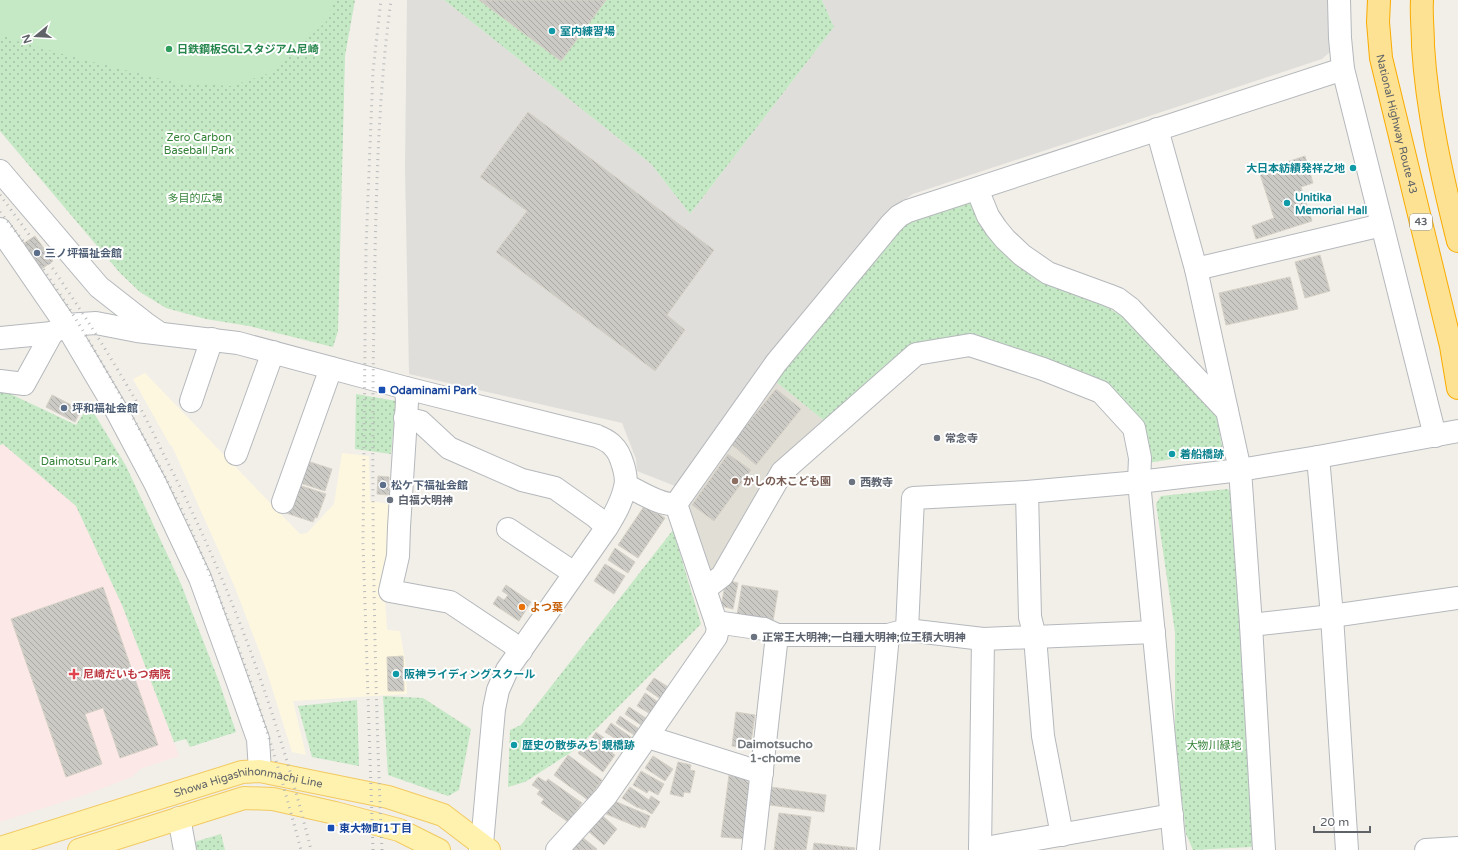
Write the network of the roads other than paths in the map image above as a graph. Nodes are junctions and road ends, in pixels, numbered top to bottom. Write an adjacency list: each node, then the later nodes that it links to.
1 (1339, 0): 4 (street)
2 (1379, 0): 20 (highway, National Highway Route 43 / 43)
3 (1422, 0): 10 (highway)
4 (1343, 69): 5 (street); 8 (street)
5 (1156, 129): 7 (street); 11 (street)
6 (0, 171): 13 (street)
7 (977, 189): 22 (street); 33 (street)
8 (1382, 225): 11 (street); 25 (street)
9 (0, 229): 12 (street)
10 (1458, 241)
11 (1196, 269): 22 (street)
12 (59, 329): 13 (street); 14 (street); 18 (street); 49 (street)
13 (161, 334): 15 (street)
14 (0, 338)
15 (212, 339): 16 (street); 21 (street)
16 (273, 352): 17 (street); 26 (street)
17 (331, 368): 19 (street); 32 (street)
18 (0, 381)
19 (406, 388): 23 (street); 30 (street)
20 (1458, 388)
21 (191, 401)
22 (1227, 411): 28 (street)
23 (405, 418): 34 (street); 47 (street)
24 (1458, 431): 25 (street)
25 (1435, 436): 27 (street)
26 (236, 454)
27 (1318, 458): 28 (street); 39 (street)
28 (1240, 470): 29 (street); 41 (street)
29 (1139, 482): 31 (street); 37 (street); 43 (street)
30 (626, 485): 33 (street); 34 (street)
31 (1027, 492): 42 (street); 45 (street)
32 (283, 502)
33 (676, 504): 37 (street)
34 (608, 527): 36 (street)
35 (508, 529): 36 (street)
36 (574, 573): 47 (street)
37 (705, 588): 40 (street)
38 (1458, 598): 39 (street)
39 (1332, 616): 41 (street); 67 (street)
40 (716, 622): 44 (street); 48 (street)
41 (1251, 625): 66 (street)
42 (898, 632): 44 (street); 46 (street); 63 (street)
43 (1154, 632): 45 (street); 51 (street)
44 (777, 635): 50 (street)
45 (1035, 637): 46 (street); 54 (street)
46 (983, 639): 64 (street)
47 (520, 651): 56 (street)
48 (648, 737): 50 (street); 61 (street)
49 (260, 771): 53 (main road, Showa Higashihonmachi Line); 56 (main road, Showa Higashihonmachi Line)
50 (762, 773): 62 (street)
51 (1172, 815): 54 (street); 65 (street)
52 (180, 818): 58 (main road, Showa Higashihonmachi Line); 59 (street); 60 (main road, Showa Higashihonmachi Line)
53 (71, 826): 55 (main road, Showa Higashihonmachi Line); 58 (street)
54 (1070, 839): 64 (street)
55 (0, 848)
56 (483, 848)
57 (1458, 848): 68 (street)
58 (78, 850)
59 (185, 850)
60 (439, 850)
61 (557, 850)
62 (754, 850)
63 (868, 850)
64 (980, 850)
65 (1175, 850)
66 (1264, 850)
67 (1347, 850)
68 (1426, 850)

